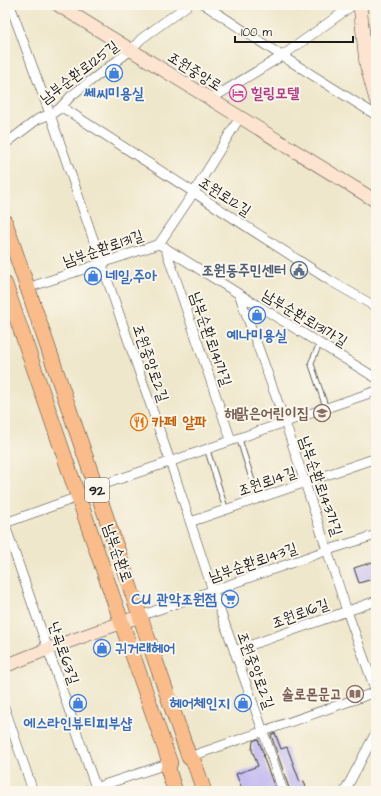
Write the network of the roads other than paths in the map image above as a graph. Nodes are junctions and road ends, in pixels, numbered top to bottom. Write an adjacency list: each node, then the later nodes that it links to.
1 (10, 5): 12 (street, 조원중앙로2길)
2 (58, 5): 7 (street, 조원중앙로)
3 (188, 5): 7 (street, 남부순환로125길)
4 (205, 5): 8 (street)
5 (353, 5): 8 (street)
6 (360, 5): 10 (street)
7 (131, 50): 9 (street, 조원중앙로); 11 (street, 남부순환로125길)
8 (282, 56): 9 (street); 13 (street)
9 (211, 100): 14 (street, 조원중앙로)
10 (376, 100)
11 (59, 108): 12 (street, 남부순환로125길); 16 (street, 조원로12길)
12 (50, 114): 15 (street, 남부순환로125길); 20 (street, 조원중앙로2길)
13 (376, 115)
14 (240, 118): 16 (street, 남부순환로131길); 17 (street, 조원중앙로)
15 (5, 144)
16 (194, 192): 19 (street, 남부순환로131길); 24 (street, 조원로12길)
17 (376, 201)
18 (5, 222): 22 (main road, 남부순환로 / 92)
19 (162, 245): 20 (street, 남부순환로131길); 23 (street, 남부순환로131가길); 31 (street, 남부순환로141가길)
20 (101, 263): 22 (street, 남부순환로131길); 34 (street, 조원중앙로2길)
21 (5, 284): 25 (main road, 남부순환로 / 92)
22 (27, 288): 36 (main road, 남부순환로 / 92)
23 (239, 294): 26 (street, 남부순환로131가길); 30 (street, 남부순환로143가길)
24 (376, 306)
25 (10, 315): 37 (main road, 남부순환로 / 92)
26 (320, 343): 27 (street, 남부순환로131가길); 29 (lane)
27 (376, 378)
28 (376, 391): 29 (street)
29 (326, 408): 30 (street)
30 (285, 422): 31 (street); 35 (street, 남부순환로143가길)
31 (235, 439): 32 (street); 38 (lane)
32 (207, 449): 34 (street); 39 (lane)
33 (376, 458): 35 (street, 조원로14길)
34 (170, 461): 36 (street); 40 (street, 조원중앙로2길)
35 (305, 483): 38 (street, 조원로14길); 43 (street, 남부순환로143가길)
36 (96, 487): 37 (street); 47 (main road, 남부순환로 / 92)
37 (78, 497): 41 (street); 48 (main road, 남부순환로 / 92)
38 (258, 499): 39 (street, 조원로14길)
39 (226, 510): 40 (street, 조원로14길)
40 (190, 522): 44 (street, 조원중앙로2길)
41 (5, 524): 49 (street, 난곡로63길)
42 (376, 535): 43 (street, 남부순환로143길)
43 (328, 550): 44 (street, 남부순환로143길); 46 (street, 남부순환로143가길)
44 (213, 591): 47 (street, 남부순환로143길); 50 (street, 조원중앙로2길)
45 (376, 601): 46 (street, 조원로16길)
46 (347, 611): 50 (street, 조원로16길); 52 (street, 남부순환로143가길)
47 (140, 616): 48 (street); 56 (main road, 남부순환로 / 92)
48 (122, 622): 49 (street); 57 (main road, 남부순환로 / 92)
49 (48, 649): 51 (street); 58 (street, 난곡로63길)
50 (234, 651): 54 (street, 조원중앙로2길)
51 (5, 666)
52 (376, 692): 54 (street)
53 (5, 710): 59 (street)
54 (263, 731): 56 (street); 63 (street, 조원중앙로2길)
55 (376, 732): 64 (street)
56 (189, 757): 62 (main road, 남부순환로 / 92)
57 (170, 763): 58 (street); 61 (main road, 남부순환로 / 92)
58 (96, 789): 60 (street)
59 (33, 791)
60 (85, 791)
61 (175, 791)
62 (204, 791)
63 (283, 791)
64 (345, 791)

